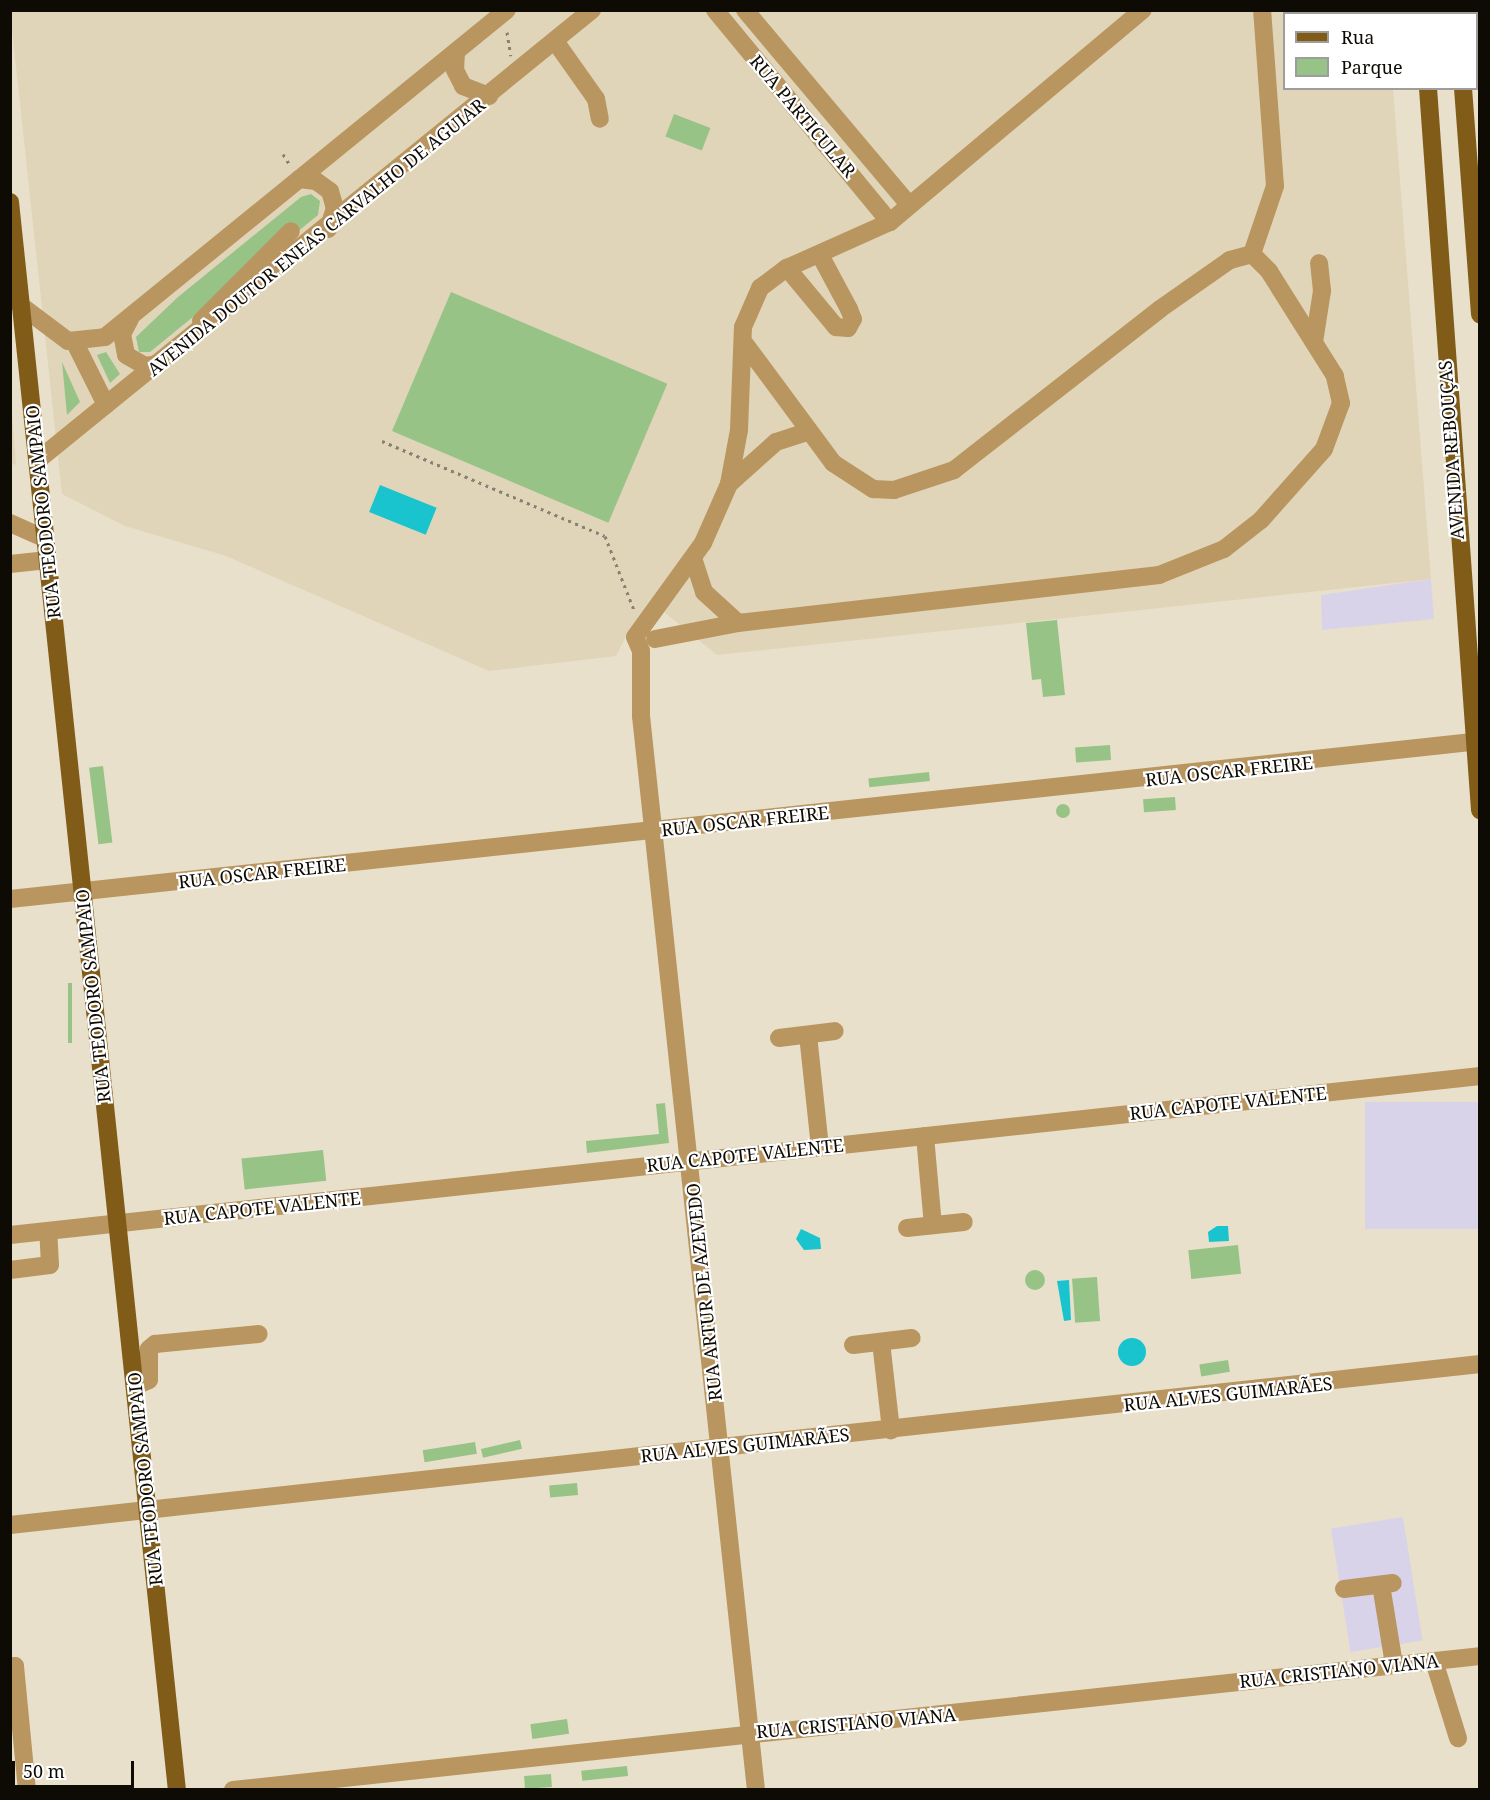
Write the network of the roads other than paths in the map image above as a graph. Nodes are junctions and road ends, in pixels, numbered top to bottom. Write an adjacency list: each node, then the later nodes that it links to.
1 (592, 10): 7 (street, AVENIDA DOUTOR ENEAS CARVALHO DE AGUIAR)
2 (715, 10): 16 (street, RUA PARTICULAR)
3 (745, 10): 15 (street, RUA PARTICULAR)
4 (1143, 10): 15 (street)
5 (1262, 10): 19 (street)
6 (506, 11): 8 (street)
7 (555, 41): 11 (street, AVENIDA DOUTOR ENEAS CARVALHO DE AGUIAR); 12 (street)
8 (456, 52): 11 (street); 13 (street)
9 (1428, 90): 42 (main road, AVENIDA REBOUÇAS)
10 (1463, 90): 25 (main road)
11 (489, 96): 17 (street, AVENIDA DOUTOR ENEAS CARVALHO DE AGUIAR)
12 (600, 118)
13 (299, 179): 17 (street); 24 (street)
14 (10, 202): 23 (main road, RUA TEODORO SAMPAIO)
15 (909, 205): 16 (street)
16 (890, 222): 20 (street)
17 (327, 230): 26 (street, AVENIDA DOUTOR ENEAS CARVALHO DE AGUIAR)
18 (291, 231): 26 (street)
19 (1251, 254): 27 (street); 32 (street)
20 (820, 255): 22 (street); 22 (street)
21 (1319, 263): 27 (street)
22 (787, 268): 29 (street)
23 (20, 305): 28 (street); 33 (main road, RUA TEODORO SAMPAIO)
24 (133, 315): 28 (street); 30 (street)
25 (1479, 315)
26 (189, 340): 30 (street, AVENIDA DOUTOR ENEAS CARVALHO DE AGUIAR)
27 (1314, 342): 40 (street)
28 (75, 343): 31 (street)
29 (745, 344): 32 (street); 34 (street)
30 (160, 364): 31 (street, AVENIDA DOUTOR ENEAS CARVALHO DE AGUIAR)
31 (106, 405): 33 (street, AVENIDA DOUTOR ENEAS CARVALHO DE AGUIAR)
32 (806, 432): 34 (street)
33 (38, 460): 36 (main road, RUA TEODORO SAMPAIO)
34 (729, 484): 37 (street)
35 (10, 523): 36 (street)
36 (46, 539): 38 (main road, RUA TEODORO SAMPAIO)
37 (693, 558): 40 (street); 41 (street)
38 (48, 560): 39 (street); 45 (main road, RUA TEODORO SAMPAIO)
39 (10, 564)
40 (738, 622): 41 (street)
41 (644, 638): 44 (street, RUA ARTUR DE AZEVEDO)
42 (1477, 742): 43 (main road, AVENIDA REBOUÇAS); 44 (street, RUA OSCAR FREIRE)
43 (1479, 810)
44 (654, 830): 45 (street, RUA OSCAR FREIRE); 53 (street, RUA ARTUR DE AZEVEDO)
45 (82, 892): 46 (street, RUA OSCAR FREIRE); 55 (main road, RUA TEODORO SAMPAIO)
46 (10, 899)
47 (835, 1031): 48 (street)
48 (808, 1035): 49 (street); 52 (street)
49 (779, 1038)
50 (1479, 1076): 51 (street, RUA CAPOTE VALENTE)
51 (926, 1136): 52 (street, RUA CAPOTE VALENTE); 56 (street)
52 (820, 1147): 53 (street, RUA CAPOTE VALENTE)
53 (690, 1161): 55 (street, RUA CAPOTE VALENTE); 68 (street, RUA ARTUR DE AZEVEDO)
54 (964, 1222): 56 (street)
55 (117, 1224): 59 (street, RUA CAPOTE VALENTE); 66 (main road, RUA TEODORO SAMPAIO)
56 (933, 1225): 57 (street)
57 (907, 1228)
58 (10, 1235): 59 (street, RUA CAPOTE VALENTE)
59 (49, 1239): 60 (street)
60 (10, 1270)
61 (259, 1334): 66 (street)
62 (912, 1338): 63 (street)
63 (881, 1342): 64 (street); 67 (street)
64 (853, 1345)
65 (1479, 1364): 67 (street, RUA ALVES GUIMARÃES)
66 (135, 1386): 69 (main road, RUA TEODORO SAMPAIO)
67 (891, 1430): 68 (street, RUA ALVES GUIMARÃES)
68 (721, 1448): 69 (street, RUA ALVES GUIMARÃES); 77 (street, RUA ARTUR DE AZEVEDO)
69 (148, 1510): 70 (street, RUA ALVES GUIMARÃES); 80 (main road, RUA TEODORO SAMPAIO)
70 (10, 1525)
71 (1344, 1589): 74 (street)
72 (1479, 1656): 73 (street, RUA CRISTIANO VIANA)
73 (1434, 1661): 74 (street, RUA CRISTIANO VIANA); 78 (street)
74 (1394, 1664): 77 (street, RUA CRISTIANO VIANA)
75 (10, 1667): 76 (street)
76 (14, 1698): 79 (street)
77 (750, 1733): 81 (street, RUA CRISTIANO VIANA); 82 (street, RUA ARTUR DE AZEVEDO)
78 (1458, 1738)
79 (27, 1790)
80 (177, 1790)
81 (233, 1790)
82 (756, 1790)

